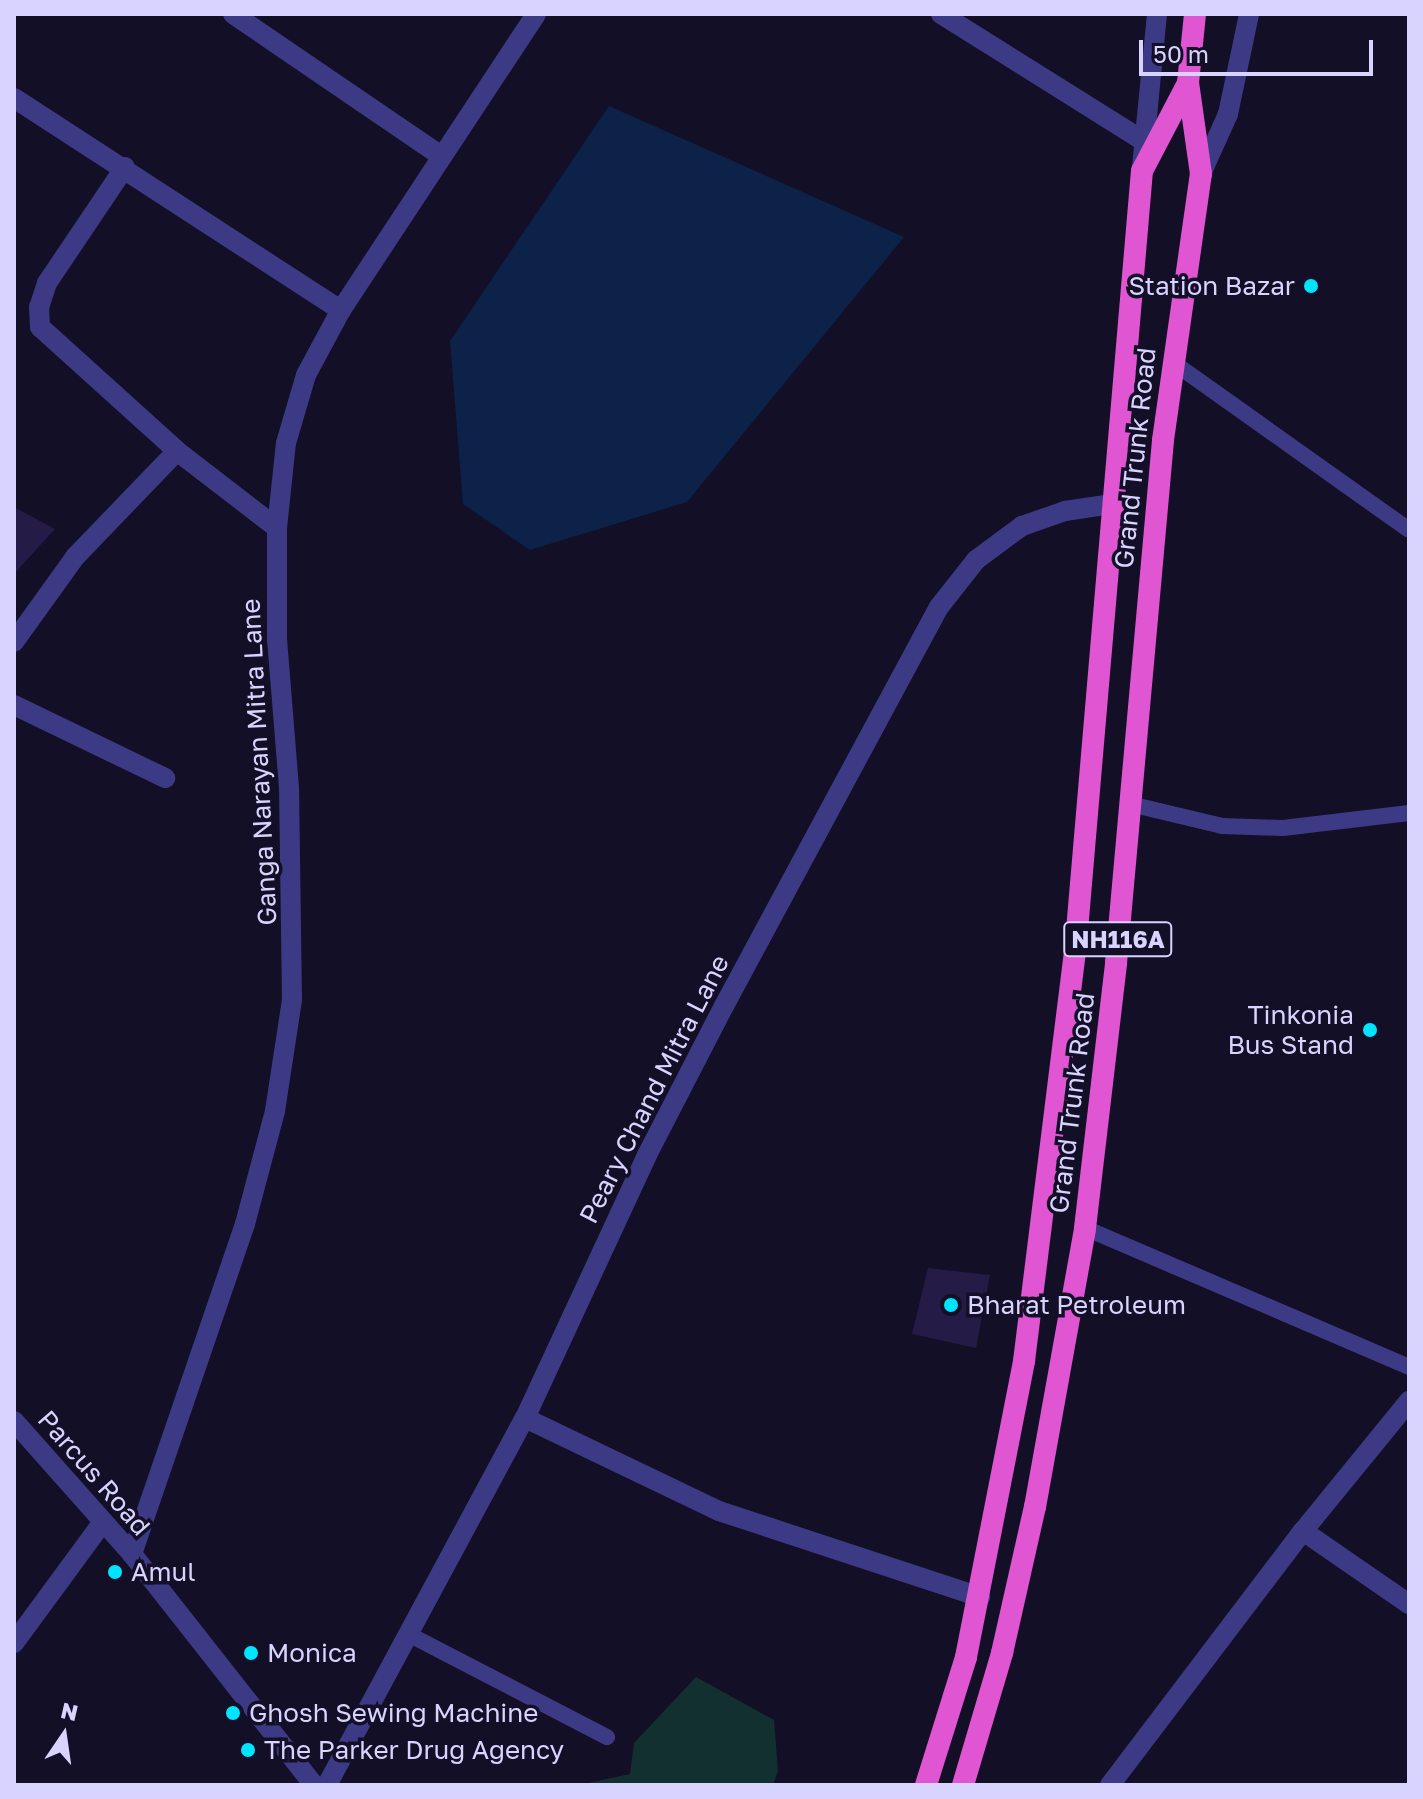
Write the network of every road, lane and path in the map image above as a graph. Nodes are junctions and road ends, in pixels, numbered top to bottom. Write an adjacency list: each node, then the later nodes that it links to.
1 (233, 14): 10 (street)
2 (536, 14): 10 (street, Ganga Narayan Mitra Lane)
3 (941, 14): 9 (street)
4 (1157, 14): 9 (street)
5 (1195, 14): 7 (highway, NH116A)
6 (1249, 14): 13 (street)
7 (1188, 83): 12 (highway, NH116A); 13 (highway, Grand Trunk Road / NH116A)
8 (14, 98): 11 (street)
9 (1145, 142): 12 (street)
10 (440, 155): 14 (street, Ganga Narayan Mitra Lane)
11 (125, 167): 14 (street); 16 (street)
12 (1142, 171): 17 (highway, Grand Trunk Road / NH116A)
13 (1201, 174): 15 (highway, Grand Trunk Road / NH116A)
14 (341, 310): 19 (street, Ganga Narayan Mitra Lane)
15 (1174, 363): 18 (lane); 23 (highway, Grand Trunk Road / NH116A)
16 (177, 451): 19 (street); 20 (street)
17 (1112, 504): 28 (street, Peary Chand Mitra Lane); 33 (highway, Grand Trunk Road / NH116A)
18 (1407, 524)
19 (277, 528): 32 (street, Ganga Narayan Mitra Lane)
20 (14, 642)
21 (14, 705): 22 (street)
22 (165, 778)
23 (1130, 804): 24 (lane); 25 (highway, Grand Trunk Road / NH116A)
24 (1409, 813)
25 (1085, 1228): 26 (lane); 41 (highway, Grand Trunk Road / NH116A)
26 (1409, 1367)
27 (1409, 1401): 31 (street)
28 (525, 1418): 33 (street); 35 (street, Peary Chand Mitra Lane)
29 (14, 1421): 30 (street, Parcus Road)
30 (103, 1522): 32 (street, Parcus Road); 36 (street)
31 (1303, 1531): 34 (street); 42 (street)
32 (132, 1554): 38 (street, Parcus Road)
33 (980, 1597): 40 (highway, Grand Trunk Road / NH116A)
34 (1409, 1604)
35 (410, 1635): 37 (lane); 39 (street, Peary Chand Mitra Lane)
36 (14, 1643)
37 (607, 1737)
38 (314, 1785)
39 (327, 1785)
40 (926, 1785)
41 (963, 1785)
42 (1110, 1785)

